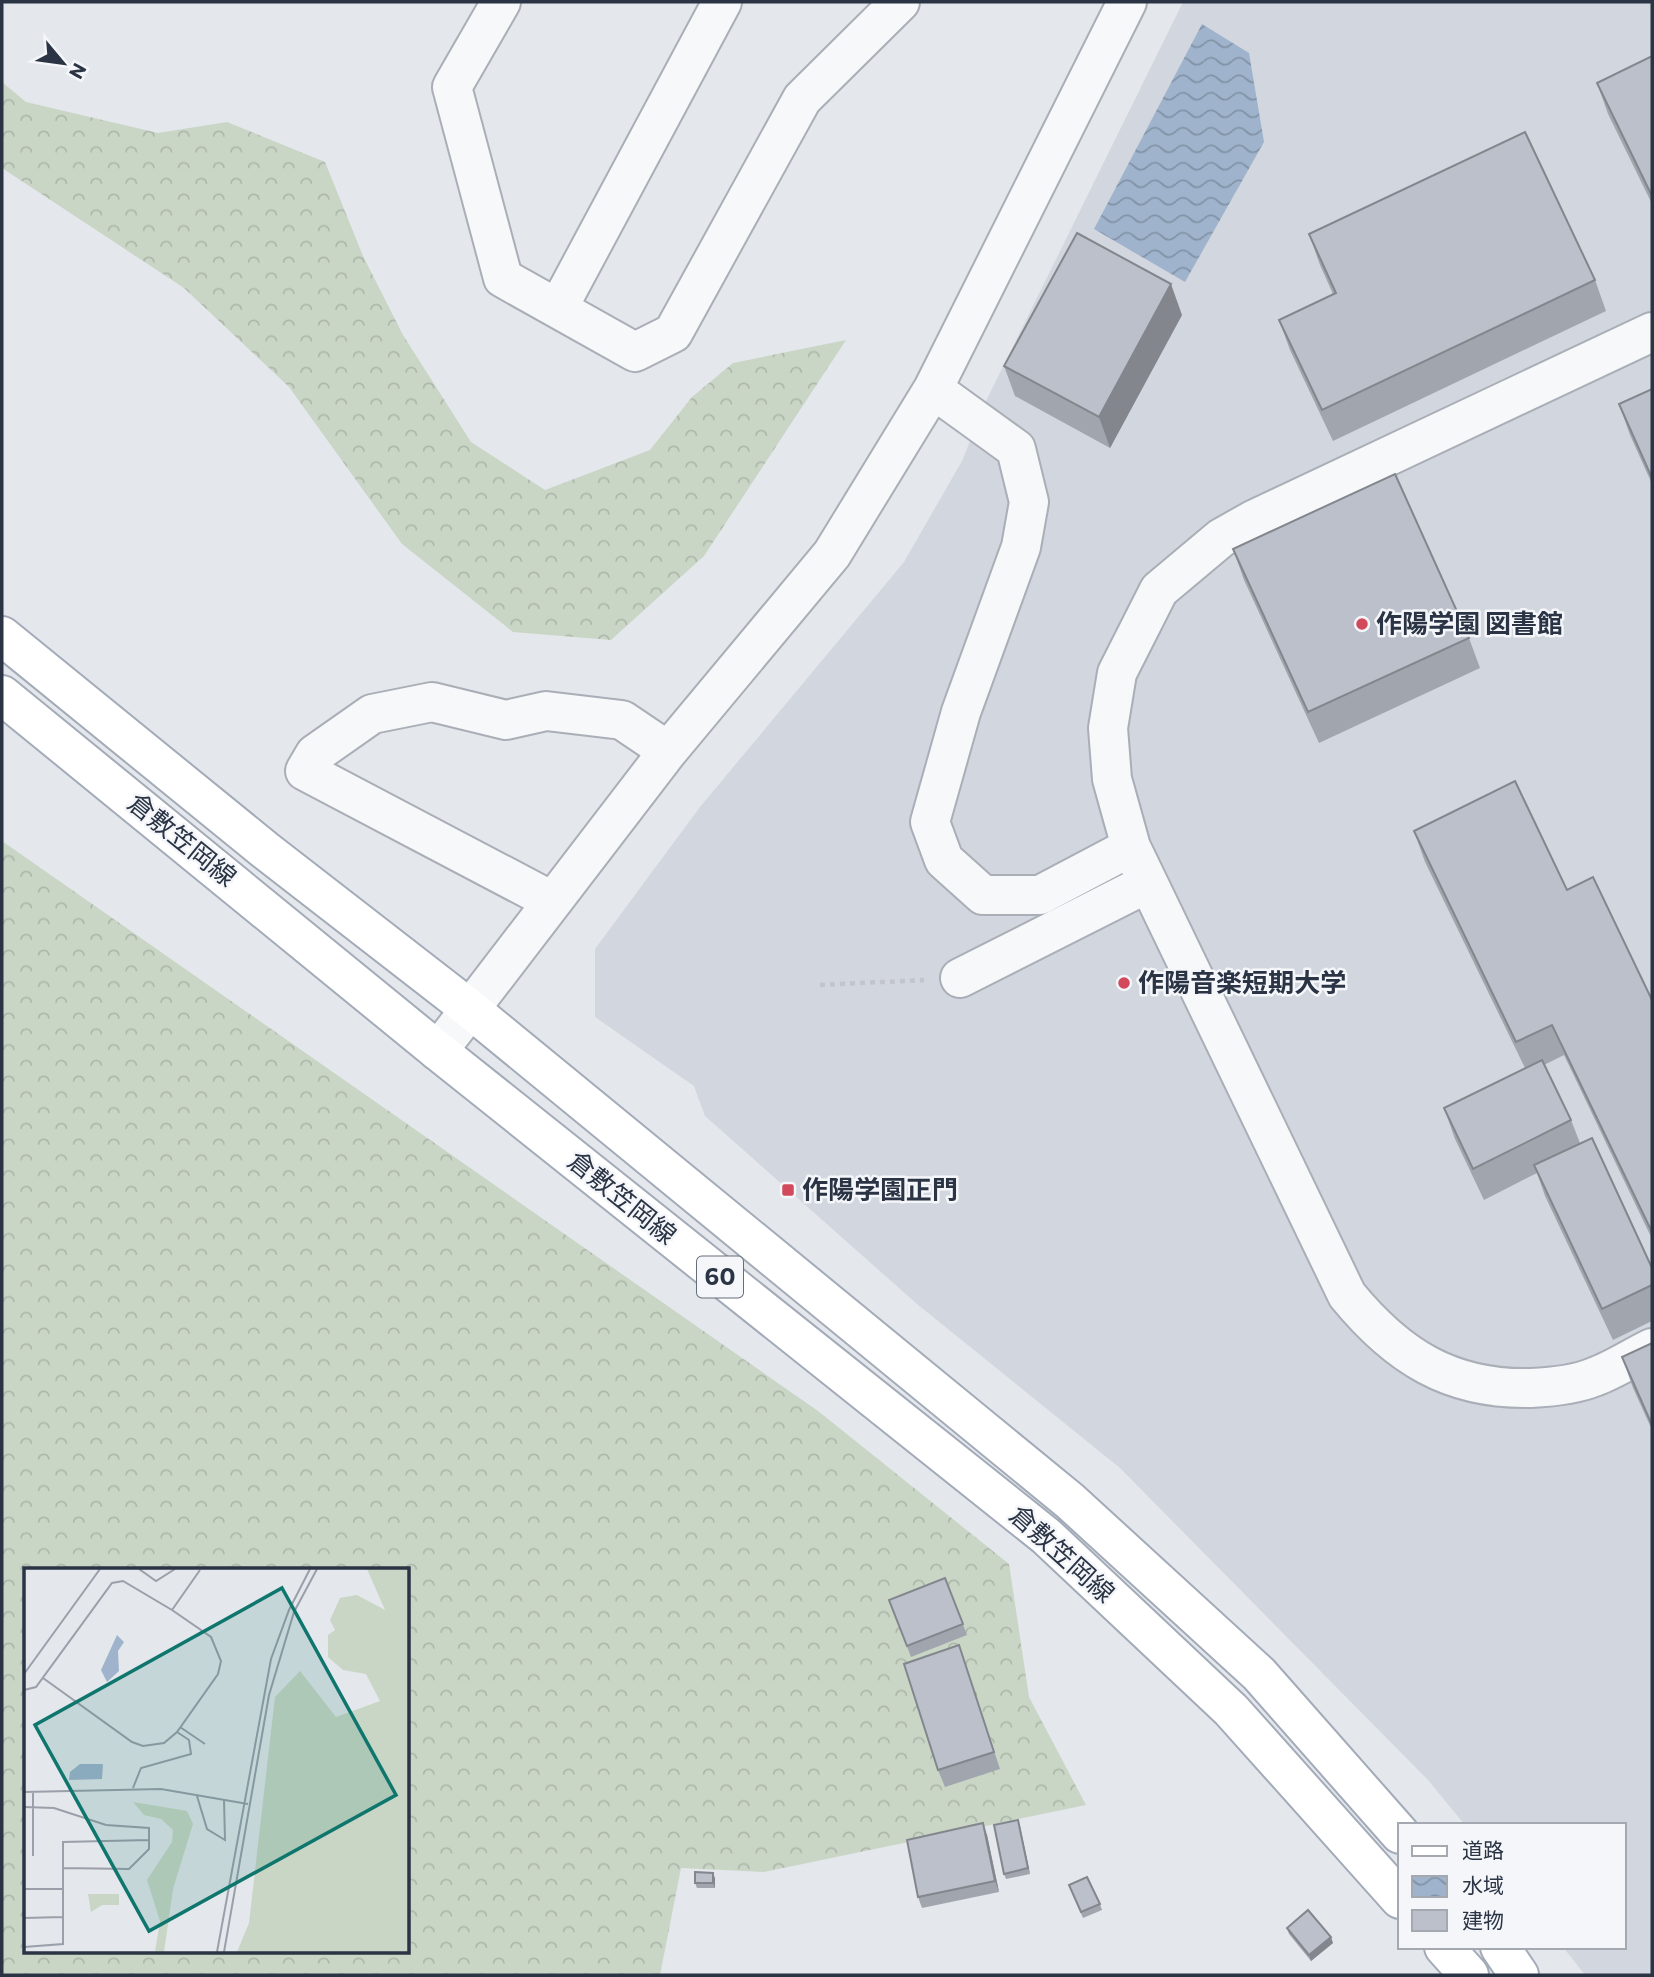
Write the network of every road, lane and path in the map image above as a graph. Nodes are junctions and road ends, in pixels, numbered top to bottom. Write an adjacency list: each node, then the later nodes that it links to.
1 (500, 2): 5 (street)
2 (722, 2): 5 (street)
3 (900, 2): 5 (street)
4 (1127, 2): 7 (street)
5 (558, 308)
6 (1652, 332): 11 (street)
7 (933, 389): 10 (street); 11 (street)
8 (2, 636): 16 (main road, 倉敷笠岡線 / 60)
9 (2, 695): 17 (main road, 倉敷笠岡線 / 60)
10 (668, 751): 13 (street); 13 (street)
11 (1131, 847): 12 (street)
12 (1149, 883): 14 (street); 18 (street)
13 (552, 901): 16 (street)
14 (960, 978): 15 (path)
15 (820, 985)
16 (470, 1009): 17 (street); 19 (main road, 倉敷笠岡線 / 60)
17 (438, 1051): 20 (main road, 倉敷笠岡線 / 60)
18 (1652, 1348)
19 (1398, 1832)
20 (1398, 1897)
21 (1446, 1949): 23 (main road)
22 (1501, 1949): 24 (main road)
23 (1469, 1975)
24 (1519, 1975)

